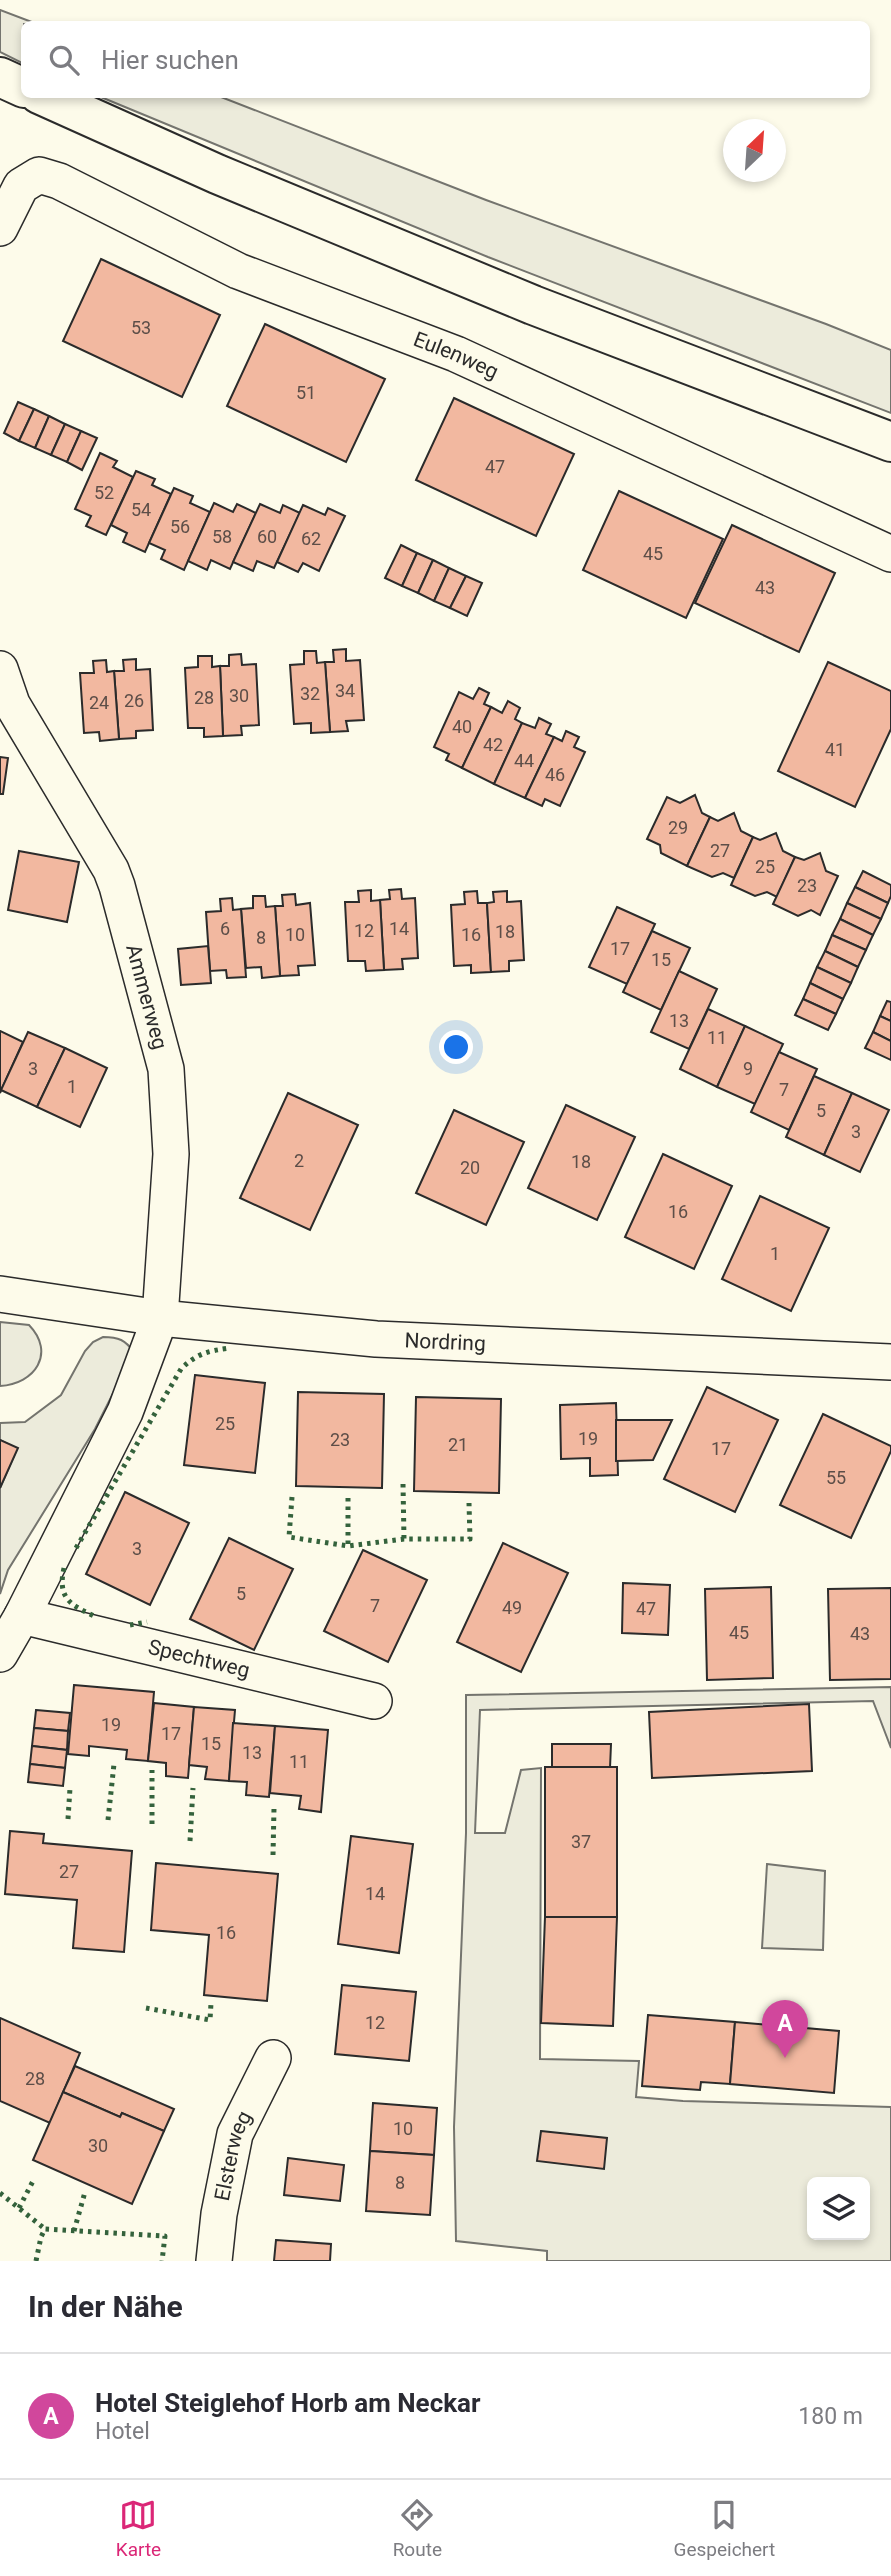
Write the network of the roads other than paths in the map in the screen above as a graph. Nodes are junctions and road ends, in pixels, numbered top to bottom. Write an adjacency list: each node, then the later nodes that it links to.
1 (0, 77): 2 (main road)
2 (21, 87)
3 (48, 98): 5 (main road)
4 (0, 228): 6 (street, Eulenweg)
5 (891, 442)
6 (891, 554)
7 (0, 668): 8 (street, Ammerweg)
8 (6, 706): 10 (street, Ammerweg)
9 (0, 1294): 10 (street, Nordring)
10 (160, 1318): 11 (street, Nordring); 12 (street)
11 (891, 1362)
12 (22, 1616): 13 (street); 14 (street, Spechtweg)
13 (0, 1654)
14 (374, 1701)
15 (272, 2058): 16 (street, Elsterweg)
16 (215, 2261)

